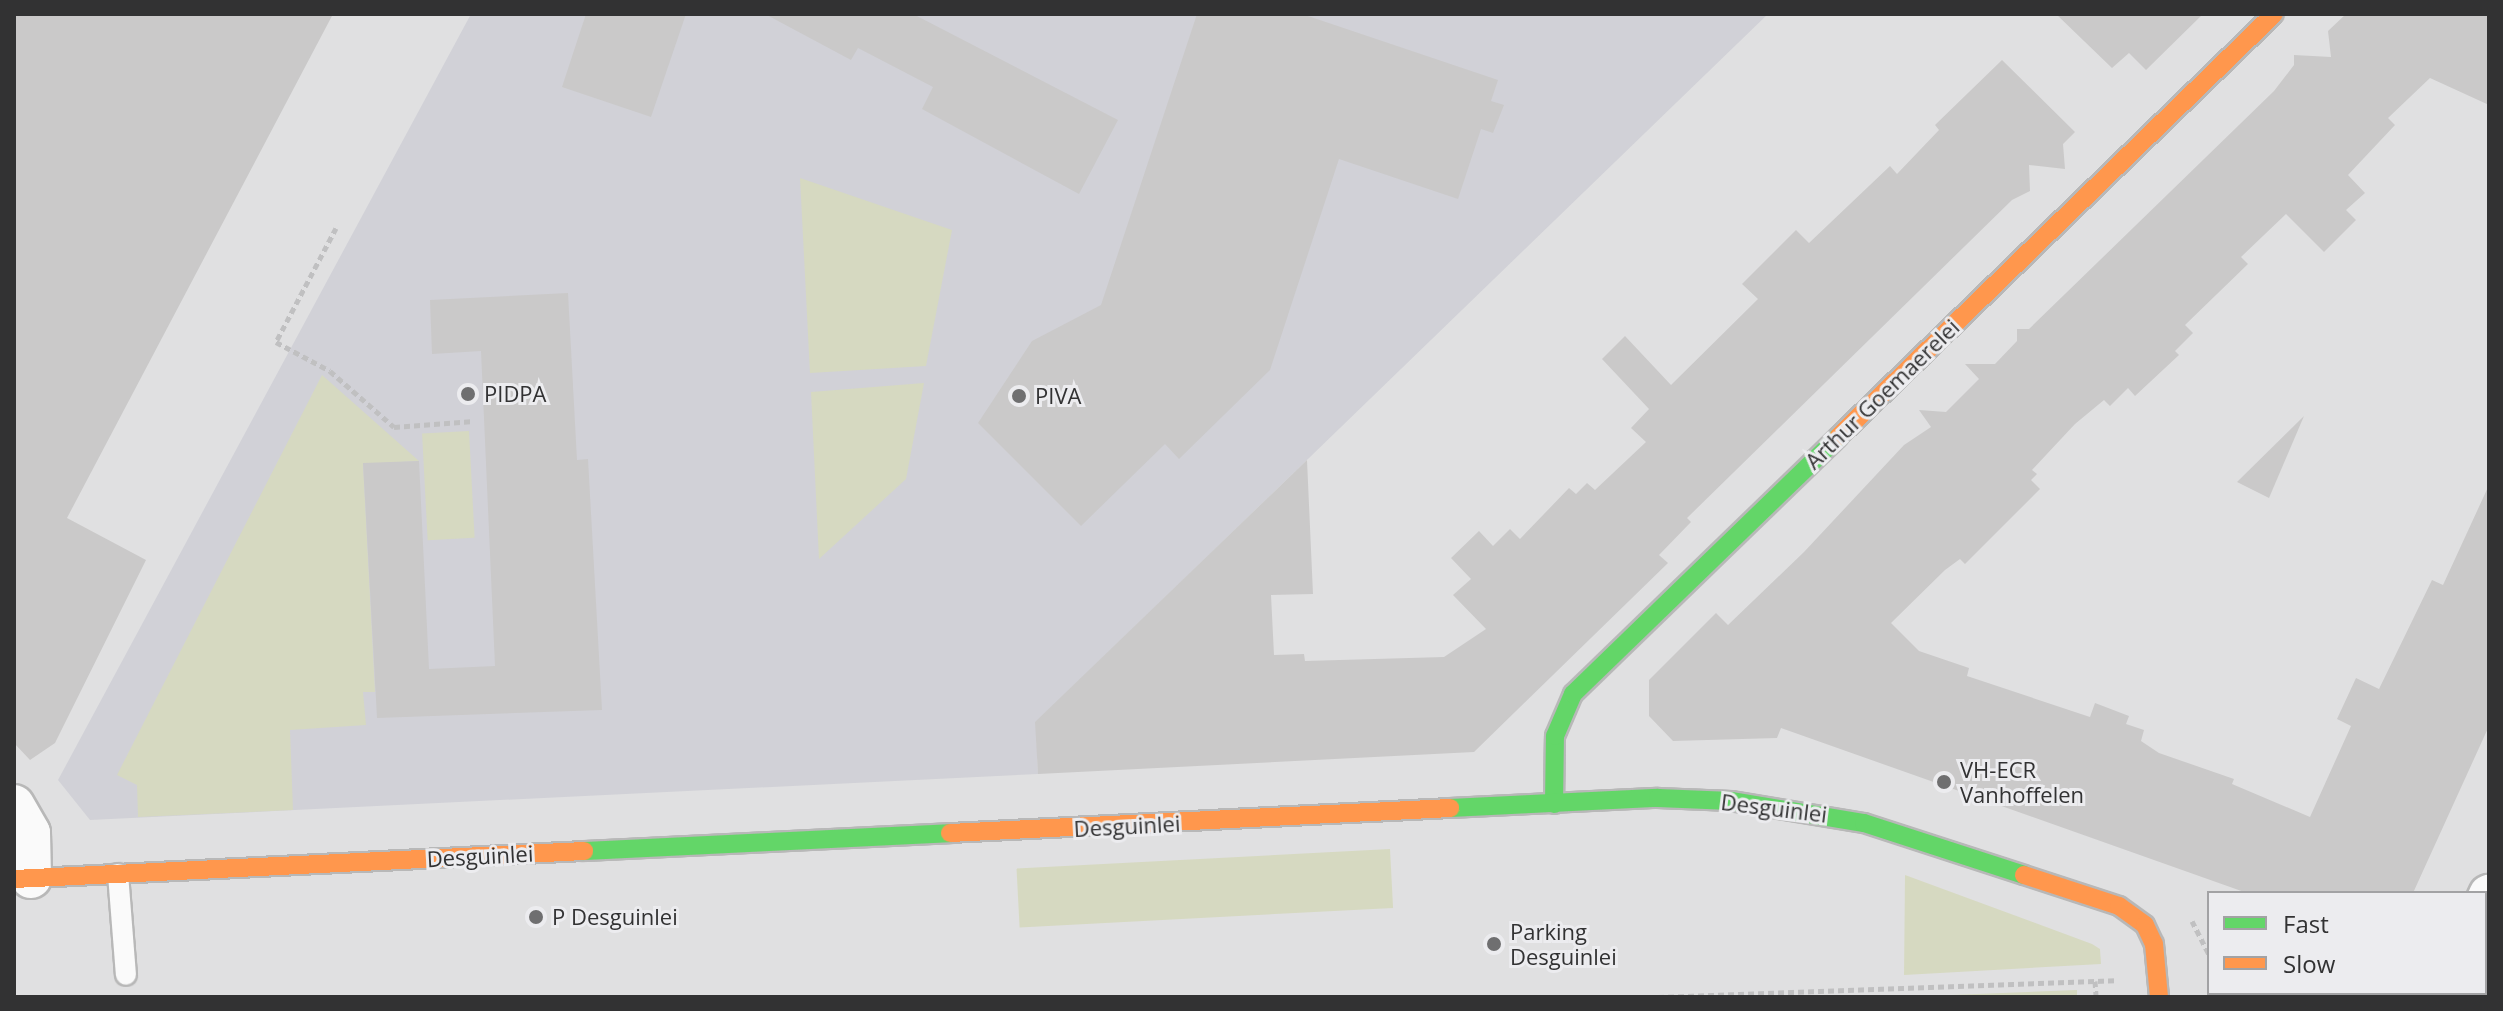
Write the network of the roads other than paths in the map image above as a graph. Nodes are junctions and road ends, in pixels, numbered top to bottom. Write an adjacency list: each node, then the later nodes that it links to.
1 (2274, 14): 2 (street, Arthur Goemaerelei)
2 (1554, 804): 4 (street, Desguinlei); 7 (street, Desguinlei)
3 (14, 805): 5 (street)
4 (118, 874): 5 (street, Desguinlei); 6 (lane)
5 (23, 878)
6 (126, 975)
7 (2158, 989)

